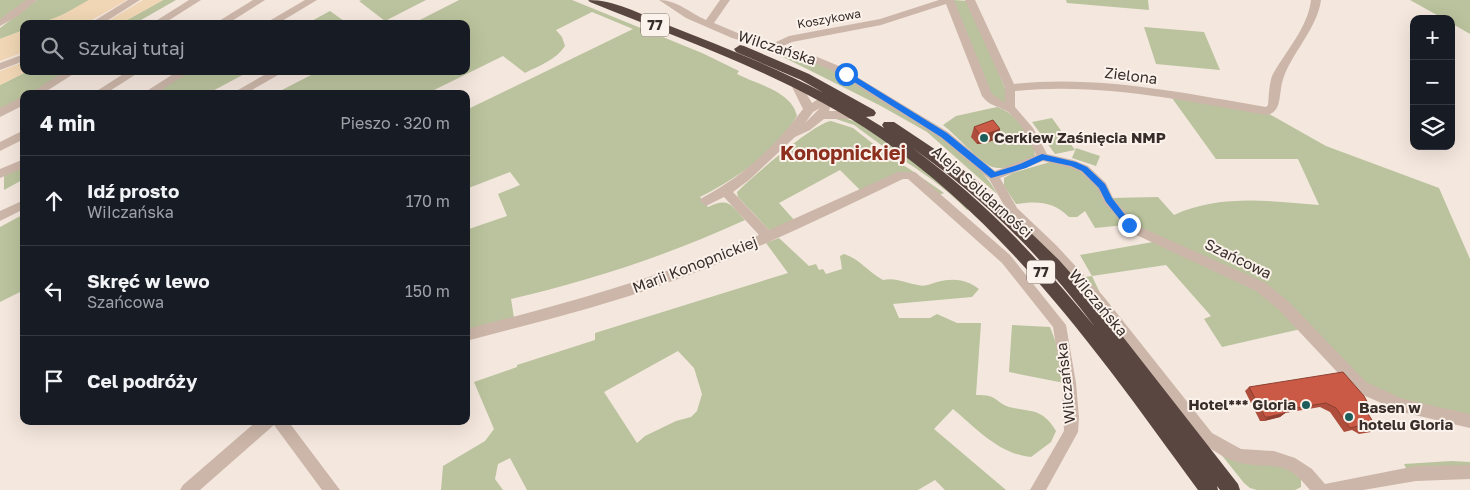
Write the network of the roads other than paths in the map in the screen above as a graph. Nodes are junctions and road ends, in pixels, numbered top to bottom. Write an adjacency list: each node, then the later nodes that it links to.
1 (32, 0): 17 (street)
2 (135, 0): 13 (street)
3 (196, 0): 14 (street)
4 (260, 0): 15 (street)
5 (312, 0): 16 (street)
6 (594, 0): 26 (highway, Aleja Solidarności / 77)
7 (617, 0): 32 (highway, Aleja Solidarności / 77)
8 (664, 0): 18 (street, WiIczańska)
9 (725, 0): 18 (street)
10 (948, 0): 19 (street, Koszykowa); 34 (street)
11 (970, 0): 27 (street)
12 (1316, 0): 27 (street, Zielona)
13 (101, 20)
14 (163, 20)
15 (226, 20)
16 (277, 20)
17 (0, 23)
18 (708, 24): 19 (street, WiIczańska)
19 (776, 48): 45 (street, WiIczańska)
20 (20, 59): 21 (street)
21 (0, 67)
22 (66, 75): 28 (street)
23 (129, 75): 29 (street)
24 (179, 75): 30 (street)
25 (272, 75): 31 (street)
26 (796, 85): 32 (highway, Aleja Solidarności / 77); 35 (street)
27 (1010, 88): 34 (street)
28 (41, 90)
29 (104, 90)
30 (154, 90)
31 (244, 90)
32 (832, 97): 35 (street); 37 (street); 38 (highway, Aleja Solidarności / 77); 61 (highway, Aleja Solidarności / 77)
33 (20, 102): 36 (street)
34 (1010, 108): 42 (street)
35 (809, 109): 40 (street)
36 (0, 113)
37 (822, 115): 38 (street); 40 (street)
38 (854, 115): 60 (highway, Aleja Solidarności / 77)
39 (20, 136): 41 (street)
40 (788, 138): 47 (street)
41 (0, 147)
42 (1042, 157): 45 (street); 53 (street, Szańcowa)
43 (20, 164): 44 (street)
44 (0, 174)
45 (993, 176): 62 (street, WiIczańska)
46 (915, 177): 51 (street, Marii Konopnickiej); 59 (street, Wilczańska)
47 (725, 191): 48 (street); 51 (street)
48 (706, 201)
49 (20, 206): 50 (street)
50 (0, 216)
51 (768, 237): 52 (street, Marii Konopnickiej)
52 (470, 334)
53 (1470, 421)
54 (263, 425): 57 (street)
55 (283, 425): 58 (street)
56 (1470, 472): 63 (street)
57 (188, 490)
58 (332, 490)
59 (1038, 490)
60 (1209, 490)
61 (1231, 490)
62 (1320, 490)
63 (1328, 490)

